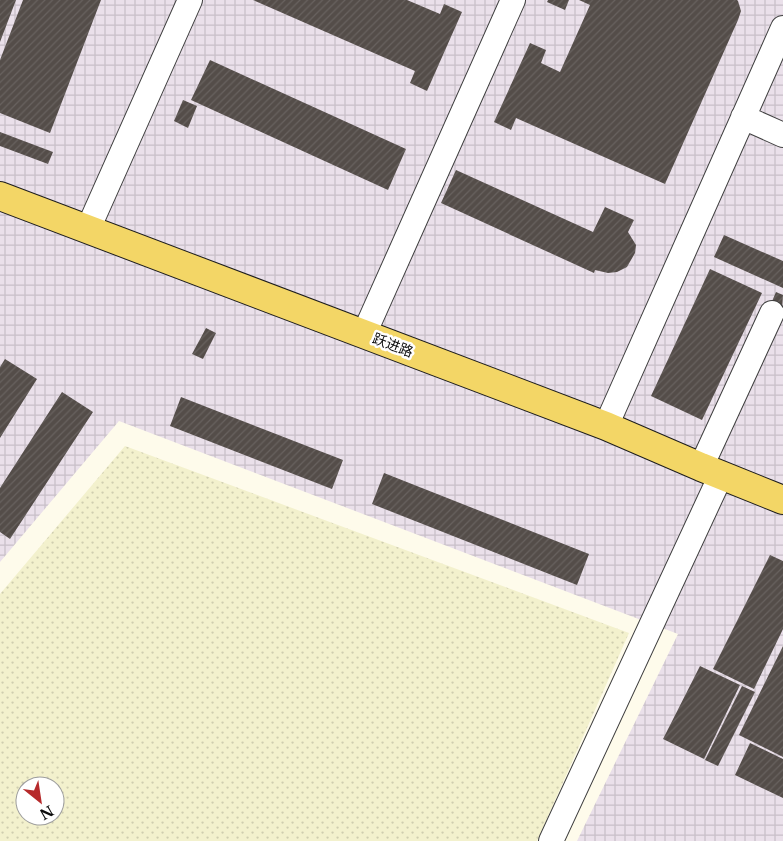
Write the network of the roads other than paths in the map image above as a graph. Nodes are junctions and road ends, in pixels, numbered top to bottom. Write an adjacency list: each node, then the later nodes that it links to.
1 (190, 0): 7 (street)
2 (513, 0): 9 (street)
3 (783, 28): 4 (street)
4 (743, 117): 5 (street); 10 (street)
5 (783, 135)
6 (0, 196): 7 (main road, 跃进路)
7 (88, 229): 9 (main road, 跃进路)
8 (772, 313): 11 (street)
9 (364, 334): 10 (main road, 跃进路)
10 (606, 426): 11 (main road, 跃进路)
11 (711, 471): 12 (main road, 跃进路); 13 (street)
12 (783, 500)
13 (551, 841)

